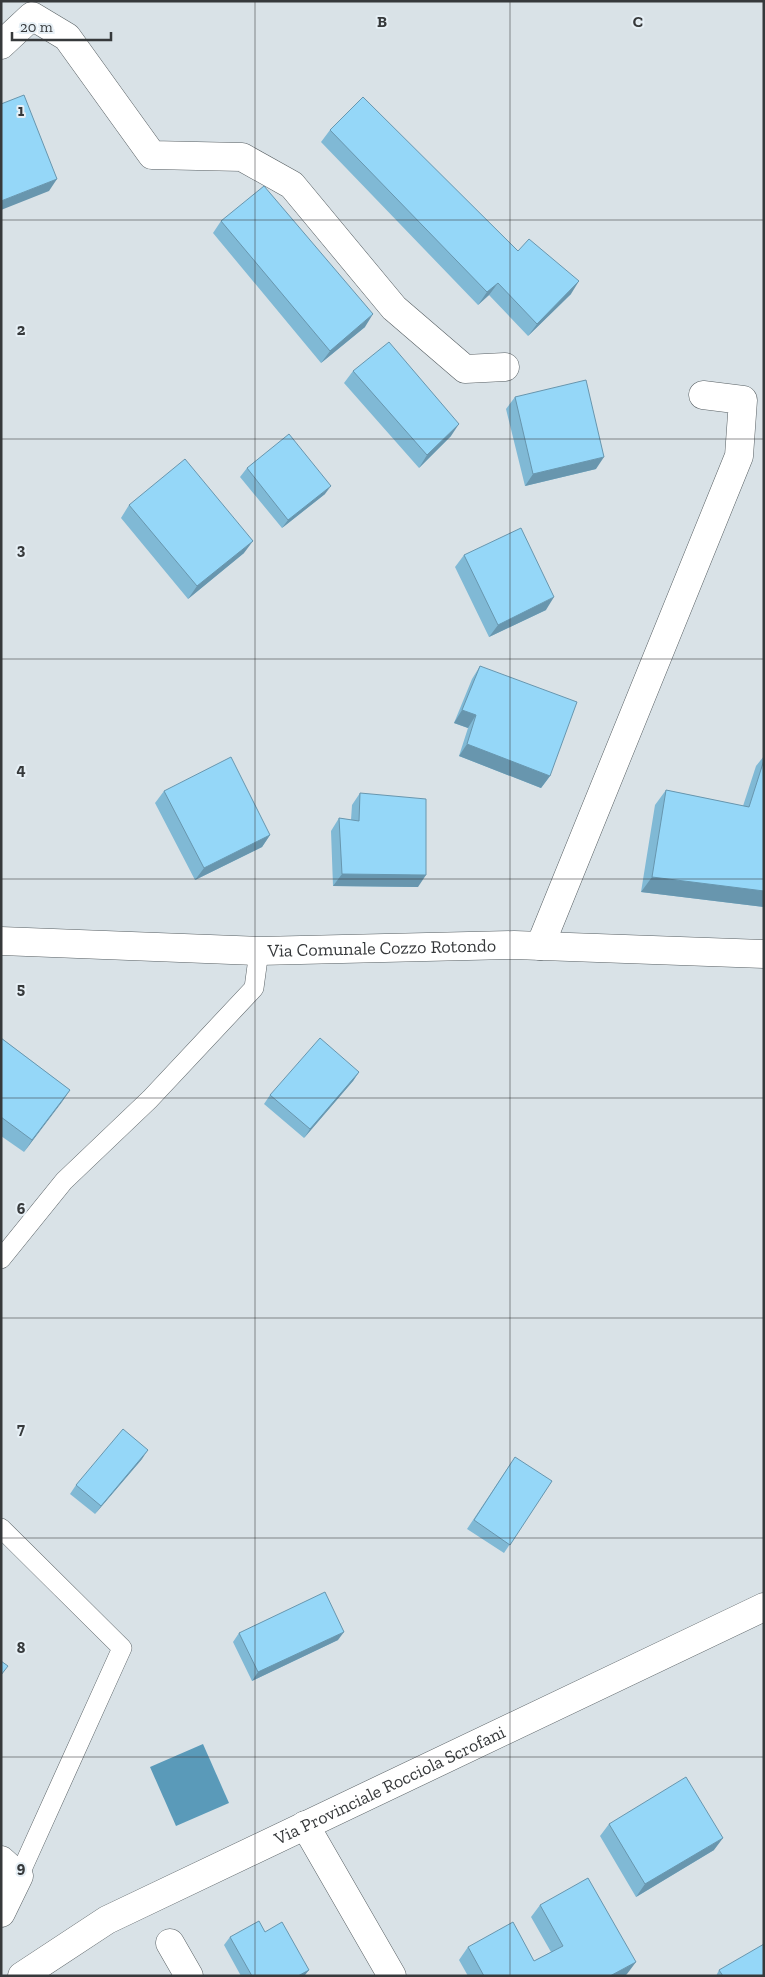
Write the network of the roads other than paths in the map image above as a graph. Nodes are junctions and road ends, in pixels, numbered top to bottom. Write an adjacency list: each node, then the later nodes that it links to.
1 (40, 8): 2 (street); 3 (street)
2 (1, 45)
3 (505, 367)
4 (703, 395): 6 (street)
5 (1, 941): 7 (street, Via Comunale Cozzo Rotondo)
6 (540, 946): 7 (street, Via Comunale Cozzo Rotondo); 8 (street, Via Comunale Cozzo Rotondo)
7 (259, 951): 9 (lane)
8 (764, 954)
9 (1, 1259)
10 (1, 1528): 13 (lane)
11 (764, 1607): 12 (street, Via Provinciale Rocciola Scrofani)
12 (305, 1825): 16 (street, Via Provinciale Rocciola Scrofani); 18 (street)
13 (10, 1868): 14 (street)
14 (1, 1914)
15 (170, 1943): 17 (street)
16 (22, 1976)
17 (189, 1976)
18 (392, 1976)

